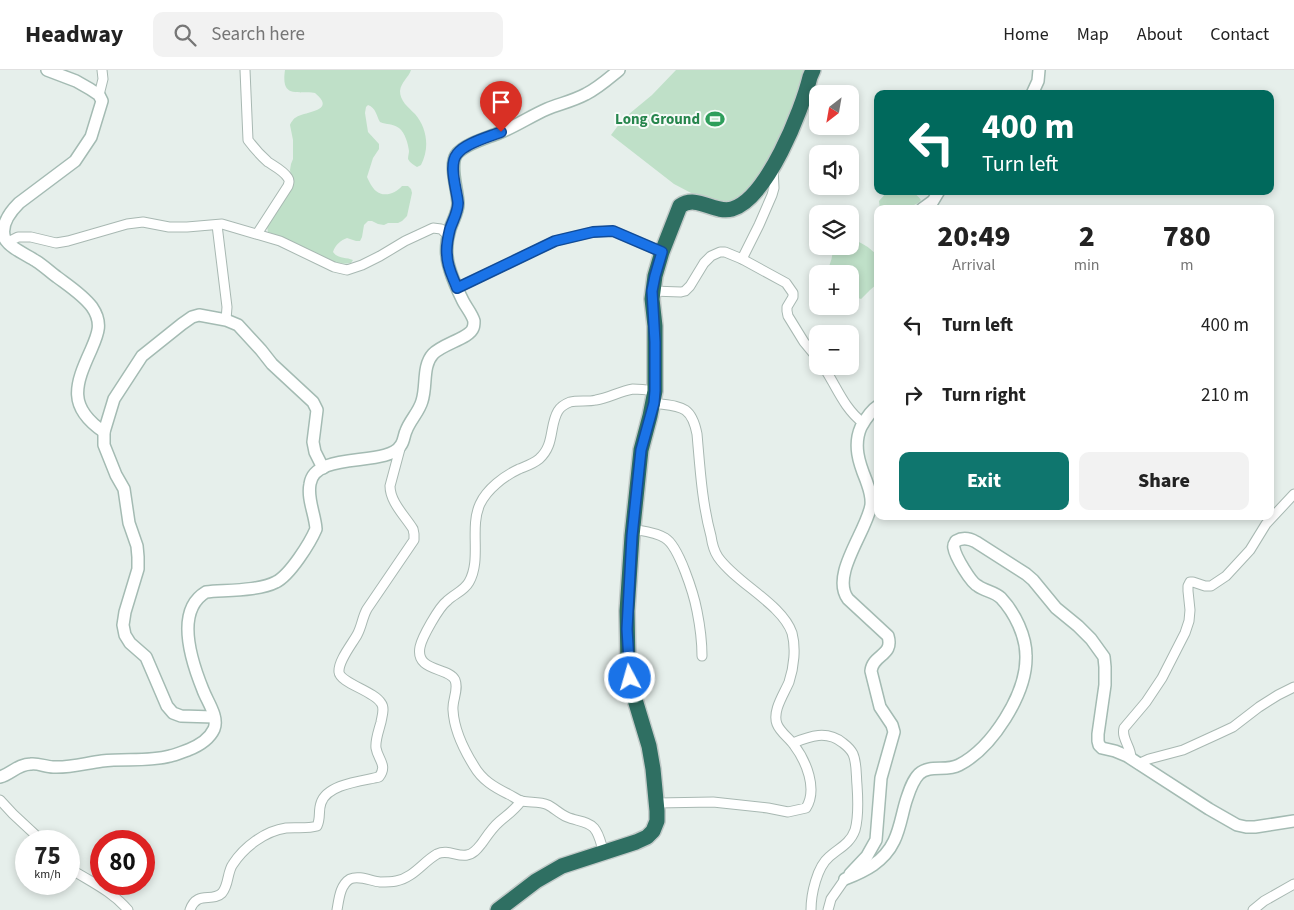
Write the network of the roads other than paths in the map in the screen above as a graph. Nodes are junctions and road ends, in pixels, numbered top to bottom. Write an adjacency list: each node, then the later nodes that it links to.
1 (47, 70): 8 (main road)
2 (102, 70): 8 (street)
3 (245, 70): 13 (street)
4 (619, 70): 14 (main road)
5 (813, 70): 9 (highway)
6 (1039, 70): 7 (main road)
7 (1034, 90)
8 (99, 95): 15 (main road)
9 (773, 167): 16 (highway); 17 (street)
10 (937, 195): 11 (main road)
11 (928, 205)
12 (217, 225): 13 (street); 15 (street); 20 (street)
13 (258, 234): 14 (street)
14 (449, 236): 18 (main road)
15 (4, 246): 26 (main road)
16 (662, 252): 18 (street); 19 (highway)
17 (742, 259): 19 (street); 21 (street)
18 (457, 288): 27 (main road)
19 (652, 291): 23 (highway)
20 (226, 320): 26 (main road); 28 (main road)
21 (809, 348)
22 (828, 375): 25 (street)
23 (654, 397): 32 (highway); 36 (street); 40 (street)
24 (874, 410): 25 (main road)
25 (863, 423): 46 (main road)
26 (104, 432): 35 (main road)
27 (401, 445): 28 (main road); 49 (street)
28 (323, 468): 35 (main road)
29 (1294, 494): 30 (street)
30 (1274, 515)
31 (1270, 520): 37 (street)
32 (632, 529): 33 (street); 41 (highway)
33 (702, 656)
34 (1294, 687): 37 (street)
35 (214, 717): 38 (main road)
36 (793, 743): 41 (street); 52 (street)
37 (1135, 762): 42 (main road); 46 (main road)
38 (0, 777)
39 (0, 800): 43 (street)
40 (520, 801): 44 (street); 50 (street)
41 (657, 804): 44 (highway)
42 (1294, 821)
43 (30, 830)
44 (604, 853): 51 (highway)
45 (80, 874): 48 (street)
46 (844, 879): 53 (street)
47 (1294, 884): 54 (street)
48 (128, 910)
49 (190, 910)
50 (337, 910)
51 (498, 910)
52 (811, 910)
53 (828, 910)
54 (1253, 910)

